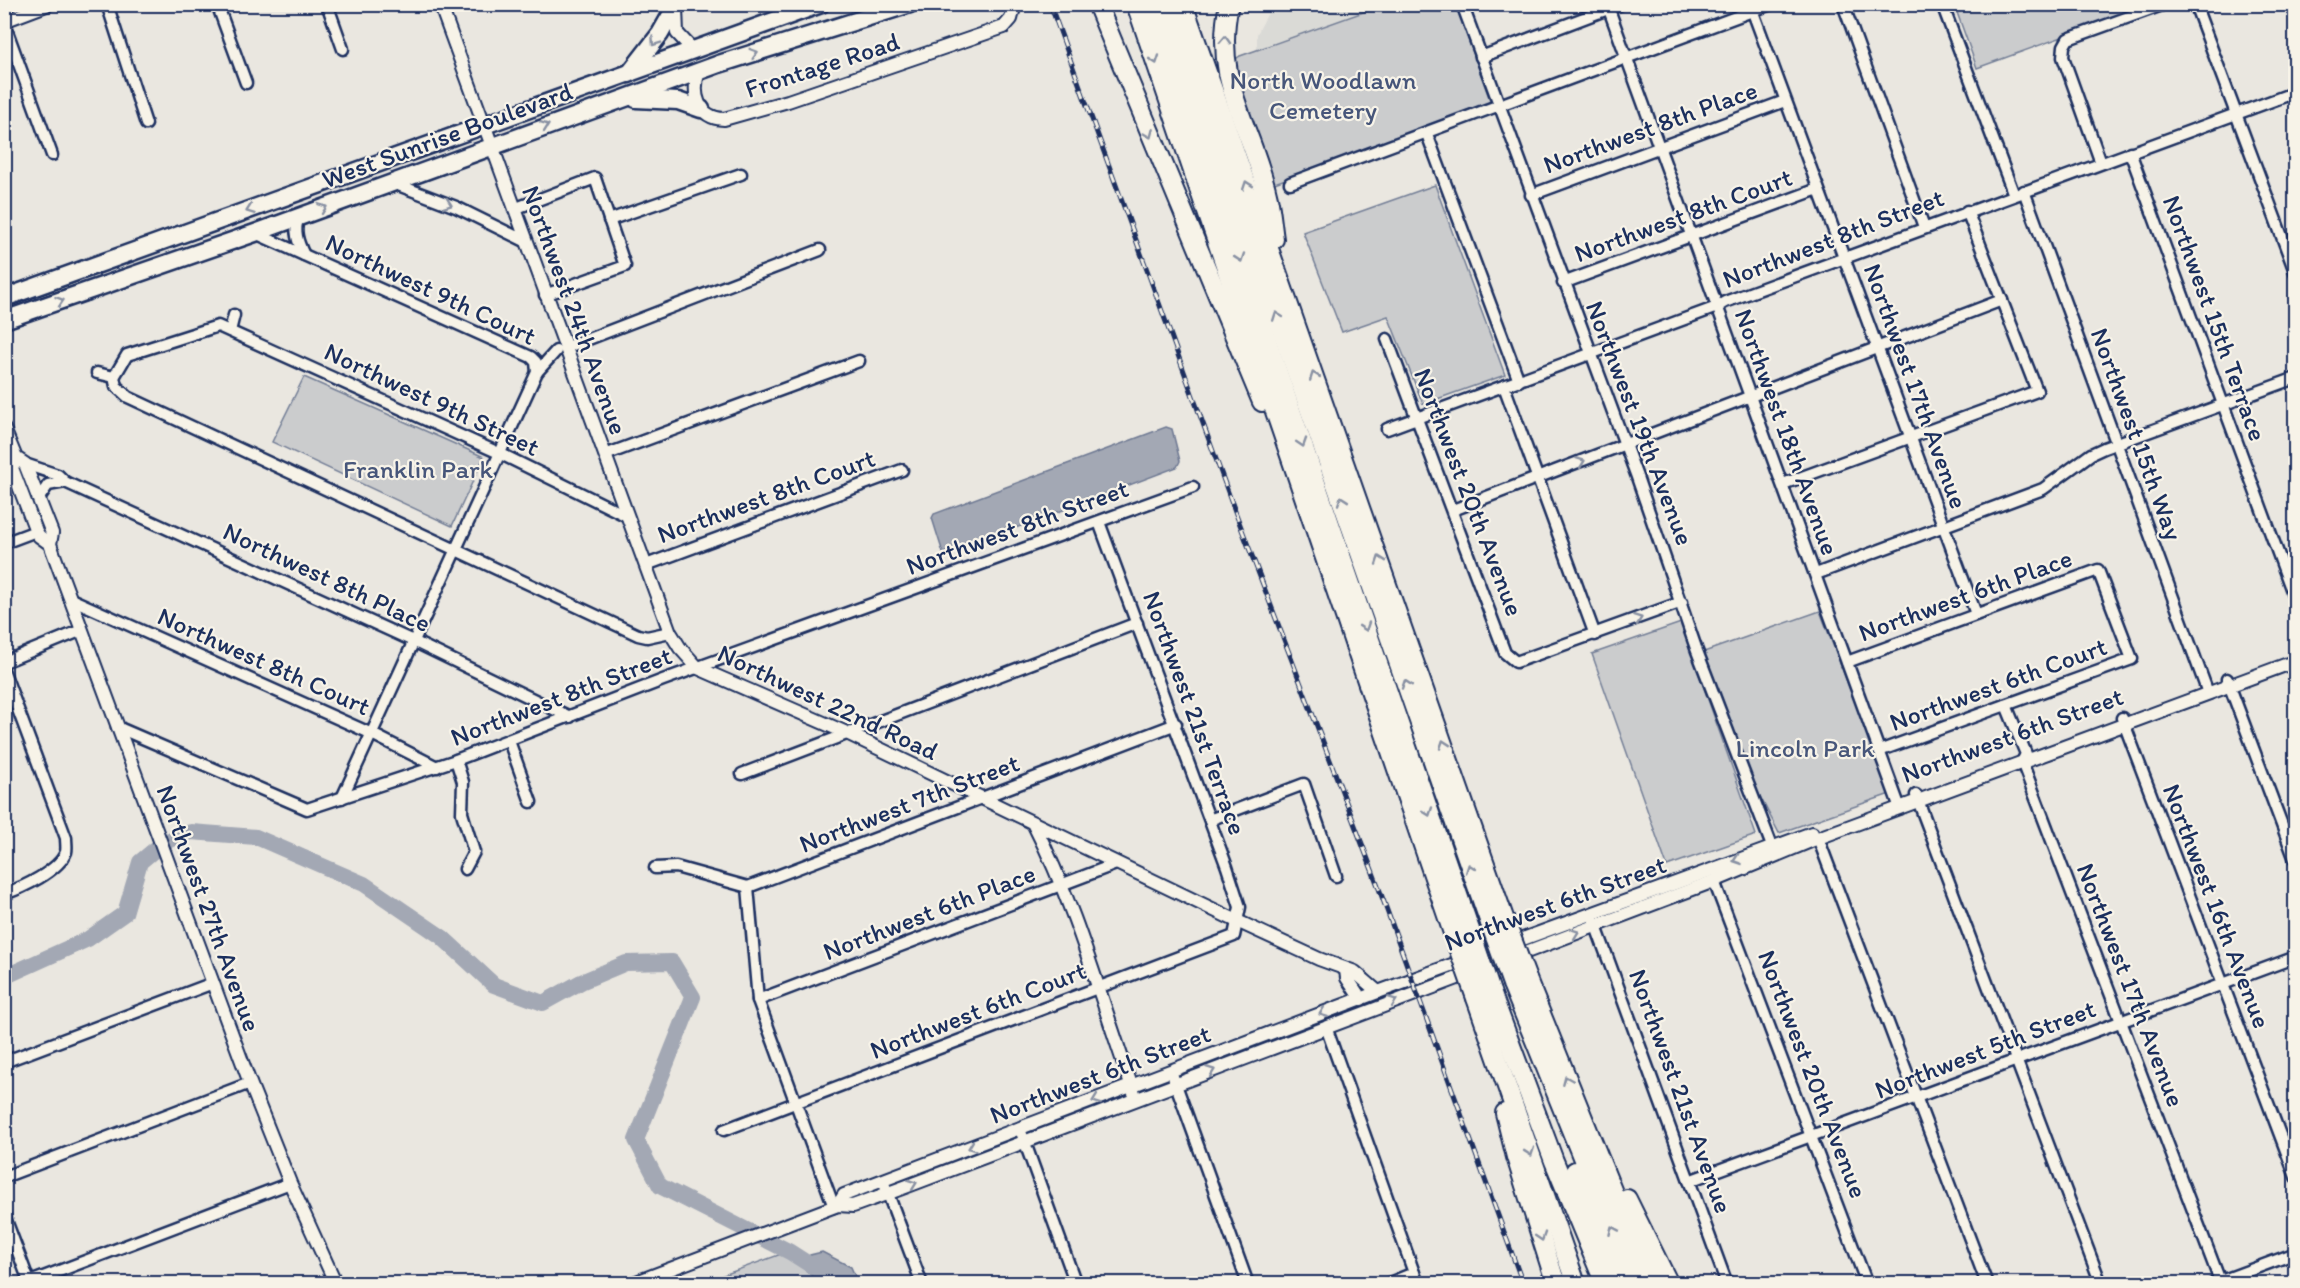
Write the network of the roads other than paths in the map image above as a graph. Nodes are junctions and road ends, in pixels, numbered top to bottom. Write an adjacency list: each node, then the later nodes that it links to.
1 (49, 4): 25 (street)
2 (107, 4): 39 (street)
3 (217, 4): 32 (street)
4 (327, 4): 26 (street)
5 (440, 4): 40 (street, Northwest 24th Avenue)
6 (821, 4): 27 (main road, West Sunrise Boulevard)
7 (910, 4): 30 (main road, West Sunrise Boulevard, one-way to 7)
8 (1015, 4): 37 (street, Frontage Road)
9 (1097, 4): 94 (highway, one-way to 94)
10 (1136, 4): 94 (highway, one-way to 94)
11 (1151, 4): 167 (highway, one-way to 167)
12 (1167, 4): 166 (highway, one-way to 12)
13 (1183, 4): 65 (highway, one-way to 13)
14 (1229, 4): 65 (highway, one-way to 14)
15 (1462, 4): 28 (street, Northwest 19th Avenue)
16 (1621, 4): 23 (street)
17 (1772, 4): 24 (street)
18 (1843, 4): 57 (street)
19 (1942, 4): 51 (street)
20 (2165, 4): 46 (street)
21 (2194, 4): 38 (street)
22 (677, 5): 27 (street); 31 (main road, one-way to 31)
23 (1608, 7): 28 (street); 29 (street, Northwest 18th Avenue)
24 (1751, 8): 29 (street); 35 (street, Northwest 17th Avenue)
25 (4, 22): 45 (street)
26 (343, 49)
27 (694, 51): 31 (main road, West Sunrise Boulevard)
28 (1481, 57): 36 (street, Northwest 19th Avenue)
29 (1627, 59): 36 (street); 43 (street, Northwest 18th Avenue)
30 (699, 72): 34 (main road, West Sunrise Boulevard); 37 (street)
31 (628, 75): 40 (main road, West Sunrise Boulevard)
32 (246, 83)
33 (2295, 92): 38 (street, Northwest 8th Street)
34 (624, 98): 37 (main road); 42 (main road, West Sunrise Boulevard, one-way to 34)
35 (1785, 101): 43 (street, Northwest 8th Place); 50 (street, Northwest 17th Avenue)
36 (1499, 106): 41 (street); 52 (street, Northwest 19th Avenue)
37 (701, 110)
38 (2236, 115): 44 (street, Northwest 8th Street); 64 (street)
39 (146, 124)
40 (483, 127): 42 (street, Northwest 24th Avenue); 68 (main road, West Sunrise Boulevard, one-way to 68)
41 (1427, 134): 49 (street); 83 (street)
42 (490, 146): 48 (main road, West Sunrise Boulevard); 53 (street, Northwest 24th Avenue)
43 (1659, 148): 52 (street, Northwest 8th Place); 59 (street, Northwest 18th Avenue)
44 (2130, 152): 46 (street, Northwest 8th Street); 86 (street, Northwest 15th Terrace)
45 (52, 155)
46 (2101, 163): 51 (street, Northwest 8th Street)
47 (741, 174): 56 (street)
48 (393, 183): 55 (main road, West Sunrise Boulevard, one-way to 48); 60 (street, one-way to 60)
49 (1290, 183)
50 (1818, 189): 59 (street, Northwest 8th Court); 63 (street, Northwest 17th Avenue)
51 (2019, 193): 54 (street, Northwest 8th Street); 91 (street, Northwest 15th Way)
52 (1531, 195): 66 (street, Northwest 19th Avenue)
53 (514, 208): 56 (street); 60 (street, Northwest 24th Avenue)
54 (1967, 211): 57 (street, Northwest 8th Street); 69 (street)
55 (300, 217): 58 (main road, West Sunrise Boulevard); 62 (street, Northwest 9th Court)
56 (609, 220): 67 (street)
57 (1924, 227): 63 (street, Northwest 8th Street)
58 (255, 233): 62 (street, Northwest 9th Court); 72 (main road, West Sunrise Boulevard, one-way to 58)
59 (1691, 237): 66 (street, Northwest 8th Court); 70 (street, Northwest 18th Avenue)
60 (525, 241): 67 (street, Northwest 24th Avenue)
61 (820, 250): 76 (street, Northwest 9th Court)
62 (304, 255): 79 (street, Northwest 9th Court)
63 (1844, 258): 70 (street, Northwest 8th Street); 75 (street, Northwest 17th Avenue)
64 (2295, 274)
65 (1280, 280): 166 (highway, one-way to 65)
66 (1563, 283): 77 (street, Northwest 19th Avenue)
67 (545, 295): 76 (street, Northwest 24th Avenue)
68 (4, 298)
69 (2002, 300): 75 (street); 90 (street)
70 (1717, 307): 77 (street, Northwest 8th Street); 85 (street, Northwest 18th Avenue)
71 (234, 315): 73 (street)
72 (4, 320)
73 (230, 331): 81 (street, Northwest 9th Street); 93 (street, Northwest 9th Street)
74 (1387, 339): 87 (street, Northwest 20th Avenue)
75 (1878, 348): 85 (street); 90 (street, Northwest 17th Avenue)
76 (561, 349): 79 (street, Northwest 9th Court); 95 (street, Northwest 24th Avenue)
77 (1590, 355): 83 (street, Northwest 8th Street); 92 (street, Northwest 19th Avenue)
78 (859, 361): 95 (street)
79 (535, 365): 93 (street)
80 (97, 373): 81 (street)
81 (114, 377): 110 (street)
82 (2295, 378): 86 (street)
83 (1519, 381): 84 (street, Northwest 8th Street)
84 (1504, 386): 87 (street, Northwest 8th Street); 98 (street)
85 (1751, 397): 92 (street); 100 (street, Northwest 18th Avenue)
86 (2223, 405): 91 (street); 115 (street, Northwest 15th Terrace)
87 (1417, 418): 88 (street, Northwest 8th Street); 103 (street, Northwest 20th Avenue)
88 (1387, 429)
89 (5, 433): 96 (street, Northwest 27th Avenue)
90 (1911, 437): 100 (street); 106 (street, Northwest 17th Avenue)
91 (2116, 444): 106 (street); 130 (street, Northwest 15th Way)
92 (1624, 446): 98 (street, one-way to 92); 114 (street, Northwest 19th Avenue)
93 (499, 453): 104 (street, Northwest 9th Street); 110 (street)
94 (1288, 454): 167 (highway)
95 (605, 455): 104 (street, Northwest 24th Avenue)
96 (20, 461): 99 (street, Northwest 8th Place); 102 (street, Northwest 27th Avenue); 107 (street, Northwest 27th Avenue)
97 (902, 470): 111 (street, Northwest 8th Court)
98 (1537, 478): 103 (street); 120 (street)
99 (65, 482): 102 (street); 121 (street, Northwest 8th Place)
100 (1783, 484): 112 (street, Northwest 18th Avenue)
101 (1194, 487): 105 (street, Northwest 8th Street)
102 (39, 498): 109 (street, Northwest 27th Avenue)
103 (1453, 510): 120 (street, Northwest 20th Avenue)
104 (627, 516): 111 (street, Northwest 24th Avenue)
105 (1099, 522): 117 (street, Northwest 21st Terrace); 127 (street, Northwest 8th Street)
106 (1944, 526): 112 (street); 116 (street, Northwest 17th Avenue)
107 (36, 531): 108 (street); 109 (street, Northwest 27th Avenue)
108 (4, 543)
109 (50, 544): 113 (street, Northwest 27th Avenue)
110 (455, 548): 119 (street); 121 (street)
111 (646, 565): 119 (street, Northwest 24th Avenue)
112 (1816, 574): 126 (street, Northwest 18th Avenue)
113 (71, 599): 118 (street, Northwest 27th Avenue); 136 (street, Northwest 8th Court)
114 (1682, 602): 120 (street, one-way to 114); 154 (street, Northwest 19th Avenue)
115 (2295, 602)
116 (1976, 614): 123 (street, Northwest 6th Place); 126 (street, Northwest 6th Place)
117 (1137, 623): 134 (street, Northwest 21st Terrace); 137 (street)
118 (82, 630): 125 (street); 135 (street, Northwest 27th Avenue)
119 (670, 632): 127 (street, Northwest 22nd Road)
120 (1595, 635)
121 (413, 641): 132 (street, Northwest 8th Place); 136 (street)
122 (2295, 654): 129 (street, Northwest 6th Street)
123 (2132, 659): 131 (street, Northwest 6th Court)
124 (2295, 661): 129 (street, Northwest 6th Street)
125 (4, 662)
126 (1847, 662): 139 (street, Northwest 18th Avenue)
127 (698, 668): 132 (street, Northwest 8th Street); 137 (street, Northwest 22nd Road)
128 (4, 672): 163 (street)
129 (2228, 682): 130 (street, Northwest 6th Street); 155 (street)
130 (2207, 690): 133 (street, Northwest 6th Street)
131 (2007, 705): 139 (street, Northwest 6th Court); 140 (street, Northwest 17th Avenue)
132 (570, 717): 138 (street, Northwest 8th Street)
133 (2123, 721): 140 (street, Northwest 6th Street); 172 (street, Northwest 16th Avenue)
134 (1176, 724): 146 (street, Northwest 7th Street); 149 (street, Northwest 21st Terrace)
135 (117, 727): 144 (street, Northwest 8th Street); 171 (street, Northwest 27th Avenue)
136 (370, 733): 142 (street, Northwest 8th Court); 144 (street)
137 (849, 734): 143 (street); 146 (street, Northwest 22nd Road)
138 (509, 741): 141 (street, Northwest 8th Street); 147 (street)
139 (1880, 752): 148 (street, Northwest 18th Avenue)
140 (2024, 758): 145 (street, Northwest 6th Street); 179 (street, Northwest 17th Avenue)
141 (456, 760): 142 (street, Northwest 8th Street); 158 (street)
142 (437, 767): 144 (street, Northwest 8th Street)
143 (742, 774)
144 (342, 798)
145 (1918, 798): 148 (street, Northwest 6th Street); 181 (street)
146 (982, 799): 150 (street, Northwest 22nd Road); 162 (street, Northwest 7th Street)
147 (531, 802)
148 (1899, 805): 152 (street, Northwest 6th Street); 154 (street, Northwest 6th Street)
149 (1212, 819): 159 (street); 165 (street, Northwest 21st Terrace)
150 (1034, 825): 151 (street, Northwest 22nd Road); 153 (street)
151 (1051, 833): 153 (street); 156 (street, Northwest 22nd Road)
152 (1818, 838): 154 (street, Northwest 6th Street); 187 (street)
153 (1047, 849): 161 (street)
154 (1774, 852): 160 (street, Northwest 6th Street); 164 (street, Northwest 6th Street, one-way to 164)
155 (2295, 862)
156 (1116, 864): 161 (street, Northwest 6th Place); 165 (street, Northwest 22nd Road)
157 (655, 868): 162 (street)
158 (465, 869)
159 (1336, 876)
160 (1714, 881): 164 (street, Northwest 6th Street); 193 (street, Northwest 20th Avenue)
161 (1060, 886): 173 (street); 177 (street, Northwest 6th Place)
162 (748, 887): 177 (street)
163 (4, 894)
164 (1594, 919): 174 (street, Northwest 6th Street); 180 (street, Northwest 6th Street, one-way to 164); 198 (street, Northwest 21st Avenue)
165 (1238, 921): 169 (street, Northwest 22nd Road); 173 (street, Northwest 6th Court)
166 (1497, 921): 170 (highway, bridge)
167 (1462, 933): 175 (highway, bridge)
168 (2295, 957): 172 (street, Northwest 5th Street)
169 (1346, 970): 174 (street, Northwest 22nd Road); 176 (street)
170 (1519, 982): 178 (highway); 192 (highway, one-way to 170)
171 (213, 983): 182 (street); 184 (street, Northwest 27th Avenue)
172 (2222, 985): 179 (street, Northwest 5th Street); 196 (street, Northwest 16th Avenue)
173 (1099, 988): 186 (street); 189 (street, Northwest 6th Court)
174 (1378, 992): 176 (street, Northwest 6th Street)
175 (1484, 995): 213 (highway, one-way to 213); 214 (highway, one-way to 214); 215 (highway); 216 (highway)
176 (1361, 999): 183 (street, Northwest 6th Street, one-way to 183)
177 (758, 1000): 189 (street)
178 (1523, 1014): 217 (highway); 218 (highway, one-way to 178)
179 (2121, 1022): 181 (street, Northwest 5th Street); 206 (street, Northwest 17th Avenue)
180 (1326, 1028): 185 (street, Northwest 6th Street, one-way to 180); 204 (street)
181 (2017, 1061): 187 (street, Northwest 5th Street); 224 (street)
182 (4, 1062)
183 (1170, 1071): 185 (street); 186 (street, Northwest 6th Street)
184 (250, 1083): 195 (street); 199 (street, Northwest 27th Avenue)
185 (1175, 1085): 188 (street, Northwest 6th Street); 211 (street)
186 (1132, 1087): 188 (street); 190 (street, Northwest 6th Street, one-way to 190)
187 (1918, 1098): 193 (street, Northwest 5th Street); 223 (street)
188 (1137, 1100): 194 (street, Northwest 6th Street)
189 (797, 1103): 191 (street, Northwest 6th Court); 201 (street)
190 (1020, 1129): 194 (street); 197 (street, Northwest 6th Street, one-way to 197)
191 (724, 1130)
192 (1589, 1134): 219 (highway); 220 (highway)
193 (1813, 1137): 198 (street, Northwest 5th Street); 222 (street, Northwest 20th Avenue)
194 (1024, 1142): 200 (street, Northwest 6th Street, one-way to 194); 210 (street)
195 (4, 1177)
196 (2295, 1177)
197 (884, 1181): 200 (street); 201 (street, Northwest 6th Street)
198 (1689, 1181): 221 (street, Northwest 21st Avenue)
199 (290, 1183): 205 (street, Northwest 27th Avenue); 207 (street)
200 (889, 1193): 201 (street, Northwest 6th Street); 209 (street)
201 (836, 1206): 208 (street, Northwest 6th Street)
202 (4, 1215): 207 (street)
203 (2295, 1252): 206 (street)
204 (1416, 1278): 212 (street)
205 (332, 1282)
206 (2216, 1282)
207 (28, 1283)
208 (631, 1284)
209 (922, 1284)
210 (1076, 1284)
211 (1248, 1284)
212 (1387, 1284)
213 (1556, 1284)
214 (1576, 1284)
215 (1591, 1284)
216 (1605, 1284)
217 (1620, 1284)
218 (1637, 1284)
219 (1654, 1284)
220 (1670, 1284)
221 (1727, 1284)
222 (1868, 1284)
223 (1987, 1284)
224 (2101, 1284)

